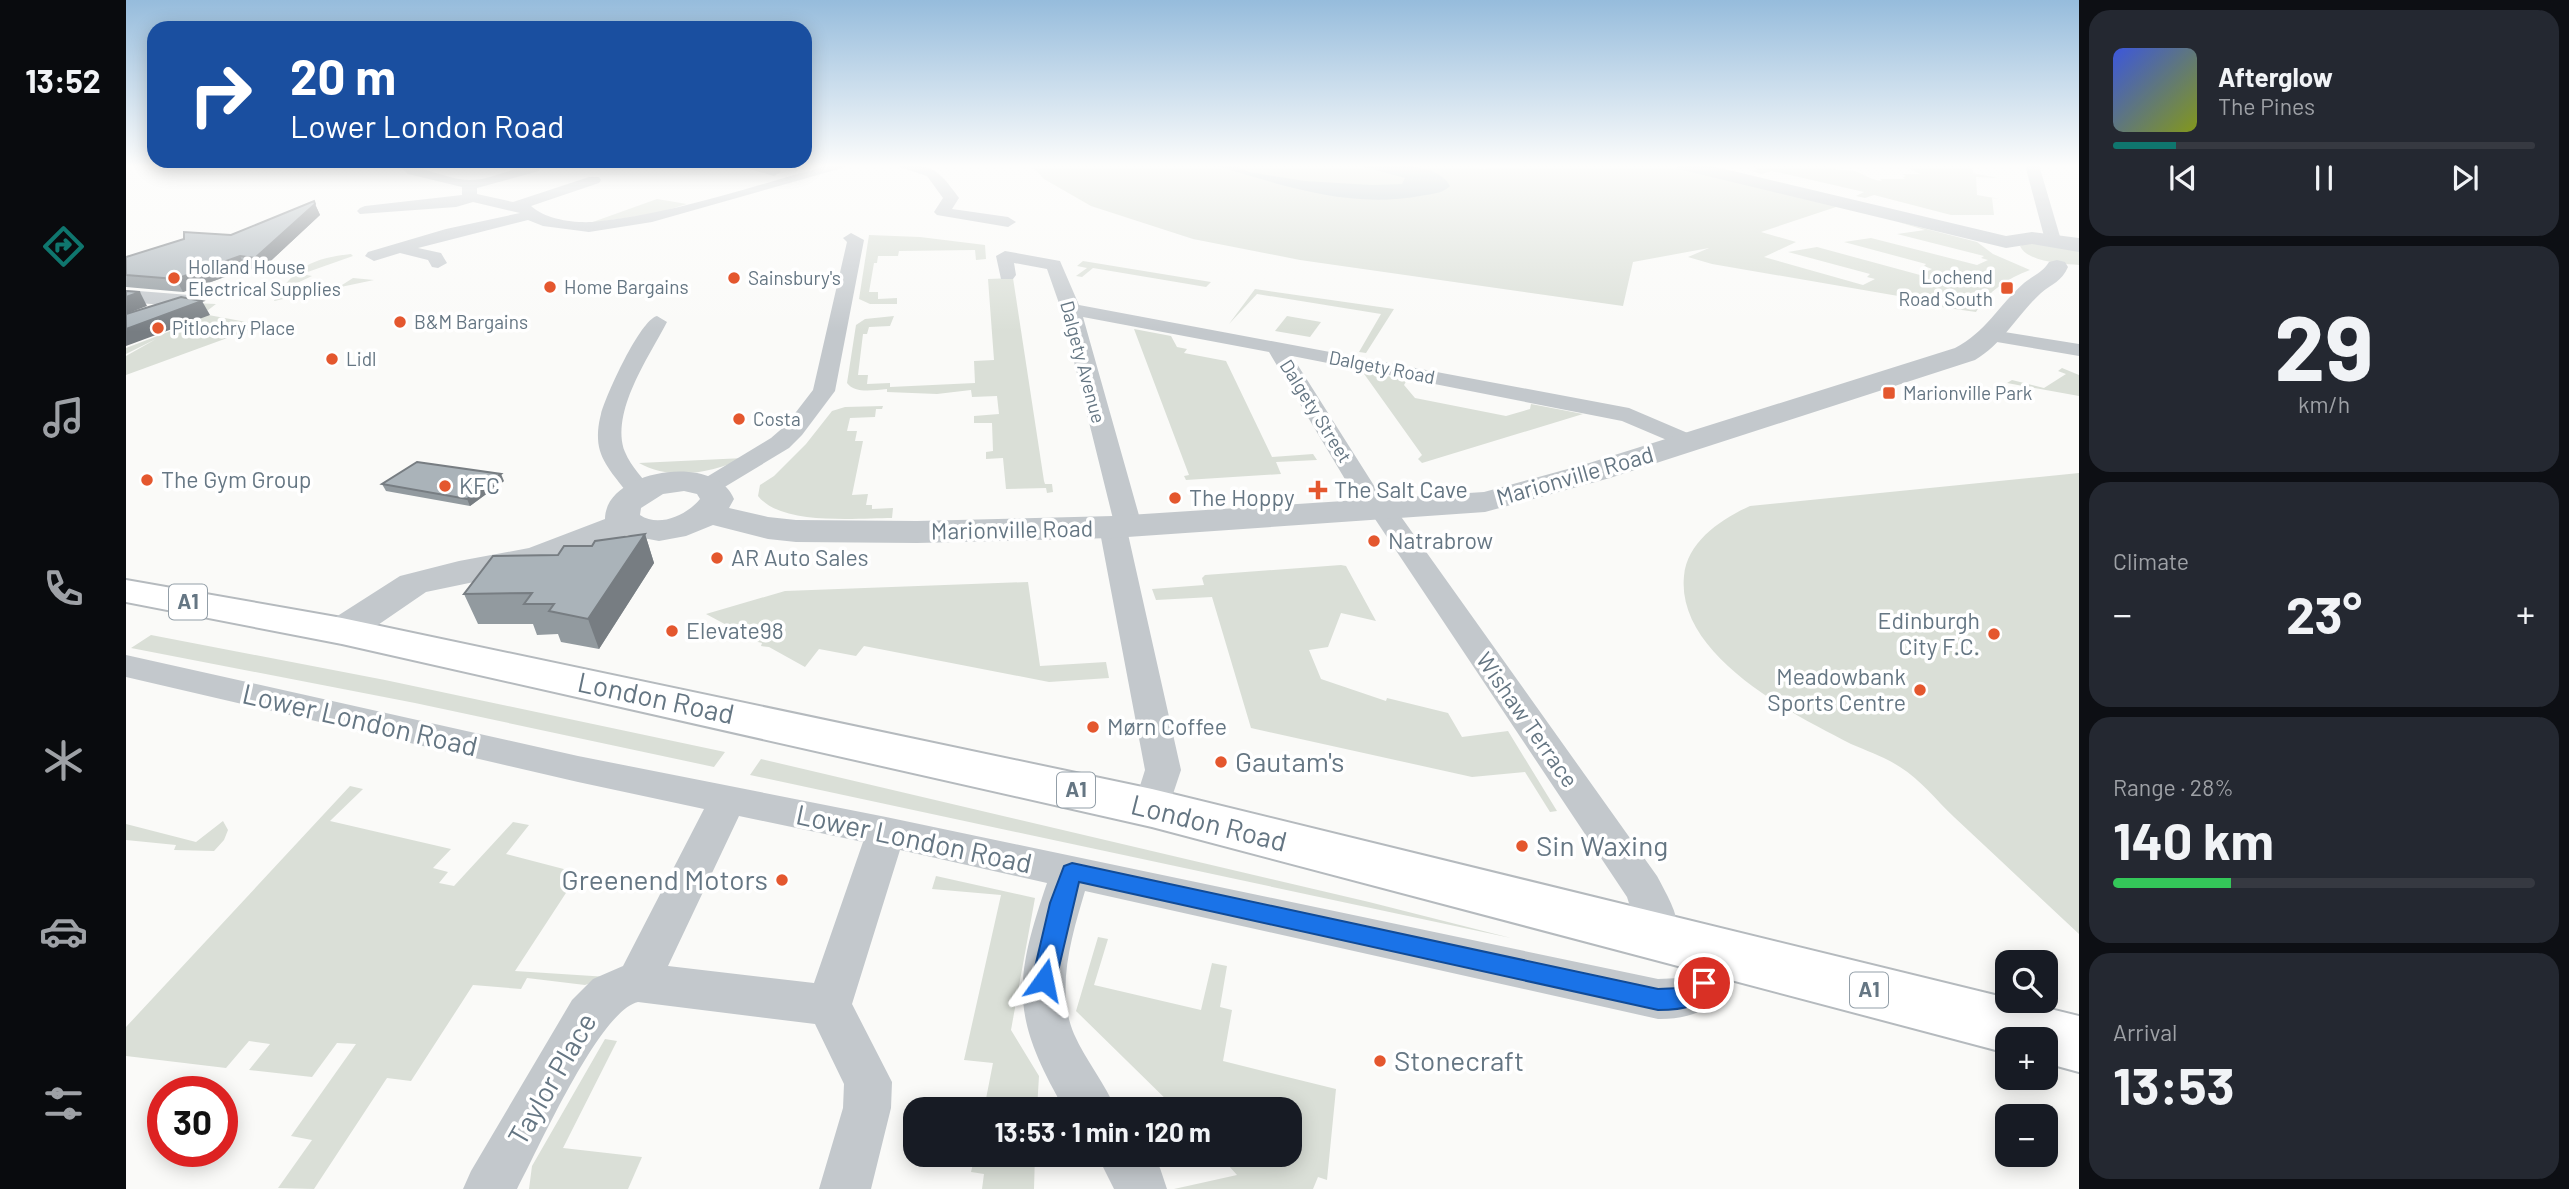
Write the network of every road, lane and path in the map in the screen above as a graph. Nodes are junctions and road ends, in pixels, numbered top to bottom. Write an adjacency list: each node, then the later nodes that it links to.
1 (505, 220): 12 (street)
2 (542, 220): 3 (street)
3 (630, 220)
4 (998, 220): 7 (street)
5 (1913, 220): 10 (street)
6 (2048, 220): 9 (street)
7 (1008, 222)
8 (850, 238): 25 (street)
9 (2053, 240): 10 (street); 11 (street)
10 (2006, 243): 15 (street, Marionville Road)
11 (2079, 245)
12 (400, 248): 13 (street); 14 (street)
13 (374, 256)
14 (439, 263)
15 (2068, 268): 21 (street, Marionville Road)
16 (1007, 275): 18 (street, Dalgety Avenue)
17 (126, 296): 19 (street)
18 (1071, 309): 22 (street, Dalgety Road); 28 (street, Dalgety Avenue)
19 (139, 319)
20 (657, 322): 26 (street)
21 (1992, 336): 23 (street); 24 (street, Marionville Road)
22 (1277, 348): 24 (street, Dalgety Road); 27 (street, Dalgety Street)
23 (2079, 350)
24 (1688, 442): 27 (street, Marionville Road)
25 (708, 500): 26 (street); 28 (street, Marionville Road)
26 (633, 508): 30 (street)
27 (1380, 511): 28 (street, Marionville Road); 36 (street, Wishaw Terrace)
28 (1120, 527): 33 (street, Dalgety Avenue)
29 (126, 592): 30 (main road, London Road / A1)
30 (342, 631): 33 (main road, London Road / A1)
31 (126, 666): 32 (street, Lower London Road)
32 (727, 801): 34 (street, Lower London Road); 37 (street)
33 (1152, 808): 36 (main road, London Road / A1)
34 (886, 832): 35 (street, Lower London Road); 38 (street)
35 (1072, 872): 36 (street, Lower London Road); 40 (street)
36 (1681, 942): 39 (main road, London Road / A1)
37 (638, 982): 38 (street); 41 (street, Taylor Place)
38 (829, 1005): 42 (street)
39 (2079, 1044)
40 (1085, 1097)
41 (489, 1189)
42 (845, 1189)

